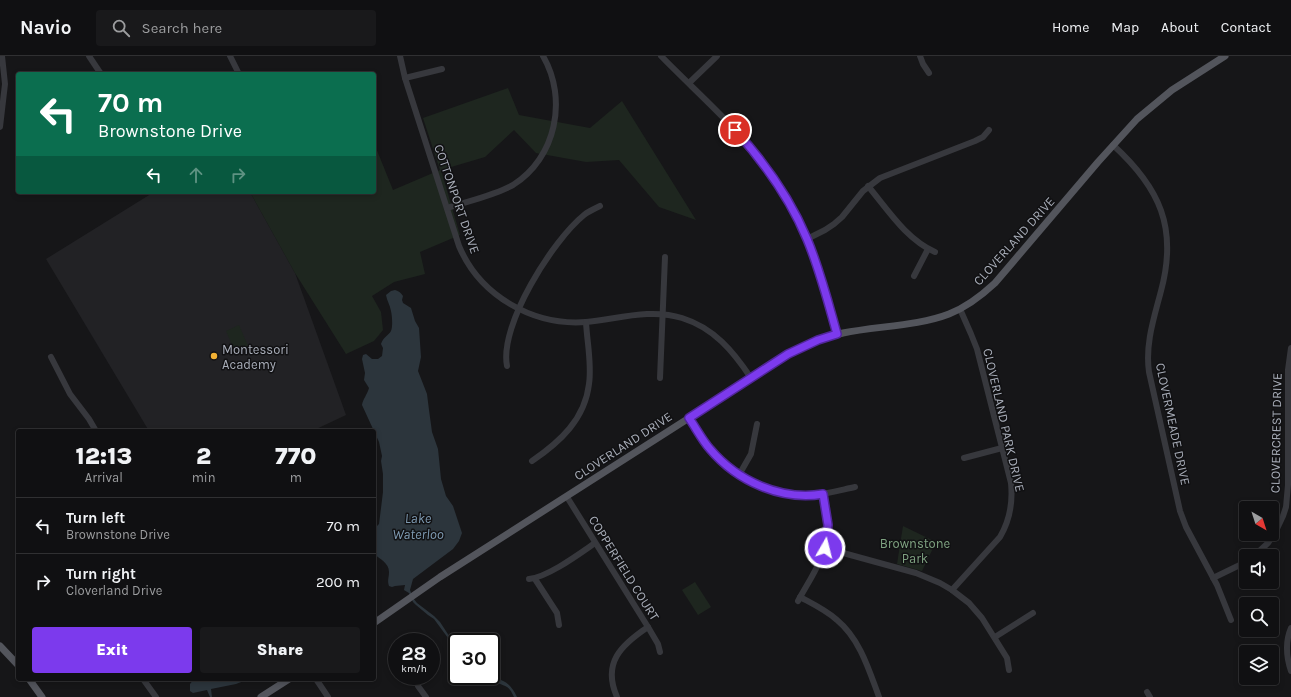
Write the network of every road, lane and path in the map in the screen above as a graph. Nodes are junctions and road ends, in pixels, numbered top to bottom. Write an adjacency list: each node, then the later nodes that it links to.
1 (2, 56): 16 (street)
2 (89, 56): 11 (street)
3 (230, 56): 12 (street)
4 (400, 56): 14 (street, COTTONPORT DRIVE)
5 (543, 56): 21 (street)
6 (661, 56): 15 (street)
7 (717, 56): 15 (street)
8 (920, 56): 13 (street)
9 (1225, 56): 18 (main road, CLOVERLAND DRIVE)
10 (442, 68): 14 (street)
11 (101, 72)
12 (238, 72)
13 (929, 73)
14 (405, 78): 21 (street, COTTONPORT DRIVE)
15 (689, 83): 22 (street)
16 (0, 127)
17 (989, 130): 19 (street)
18 (1113, 145): 28 (main road, CLOVERLAND DRIVE); 52 (street, CLOVERMEADE DRIVE)
19 (868, 186): 22 (street); 23 (street)
20 (600, 206): 27 (street)
21 (446, 208): 27 (street, COTTONPORT DRIVE)
22 (807, 239): 31 (street)
23 (928, 249): 24 (street); 26 (street)
24 (935, 252)
25 (665, 258): 29 (street)
26 (914, 276)
27 (519, 309): 30 (street, COTTONPORT DRIVE); 34 (street)
28 (960, 309): 31 (main road, CLOVERLAND DRIVE); 41 (street, CLOVERLAND PARK DRIVE)
29 (662, 314): 30 (street, COTTONPORT DRIVE); 35 (street); 36 (street, COTTONPORT DRIVE)
30 (586, 322): 43 (street)
31 (837, 334): 36 (main road, CLOVERLAND DRIVE)
32 (1291, 348): 37 (street, CLOVERCREST DRIVE)
33 (51, 357): 40 (street)
34 (507, 366)
35 (660, 378)
36 (751, 378): 38 (main road, CLOVERLAND DRIVE)
37 (1289, 403): 50 (street, CLOVERCREST DRIVE)
38 (689, 418): 44 (street); 47 (main road, CLOVERLAND DRIVE)
39 (757, 424): 44 (street)
40 (95, 429)
41 (1002, 448): 42 (street); 53 (street, CLOVERLAND PARK DRIVE)
42 (964, 458)
43 (532, 461)
44 (739, 475): 46 (street)
45 (855, 487): 46 (street)
46 (823, 494): 49 (street)
47 (567, 497): 48 (street, COPPERFIELD COURT); 56 (main road, CLOVERLAND DRIVE)
48 (595, 543): 57 (street); 58 (street, COPPERFIELD COURT)
49 (825, 548): 53 (street); 77 (street)
50 (1262, 549)
51 (1239, 565): 52 (street)
52 (1213, 578): 55 (street, CLOVERMEADE DRIVE)
53 (952, 590): 60 (street)
54 (1034, 613): 60 (street)
55 (1230, 620)
56 (376, 622)
57 (559, 625)
58 (648, 627): 62 (street, COPPERFIELD COURT); 76 (street)
59 (1291, 628): 65 (street)
60 (995, 637): 64 (street)
61 (0, 646): 63 (main road)
62 (660, 652)
63 (16, 663)
64 (1009, 670)
65 (1291, 671)
66 (30, 681): 72 (main road)
67 (144, 681): 73 (street)
68 (286, 681): 71 (main road)
69 (317, 681): 74 (street)
70 (418, 686): 75 (street)
71 (263, 696)
72 (42, 697)
73 (156, 697)
74 (328, 697)
75 (426, 697)
76 (617, 697)
77 (879, 697)

